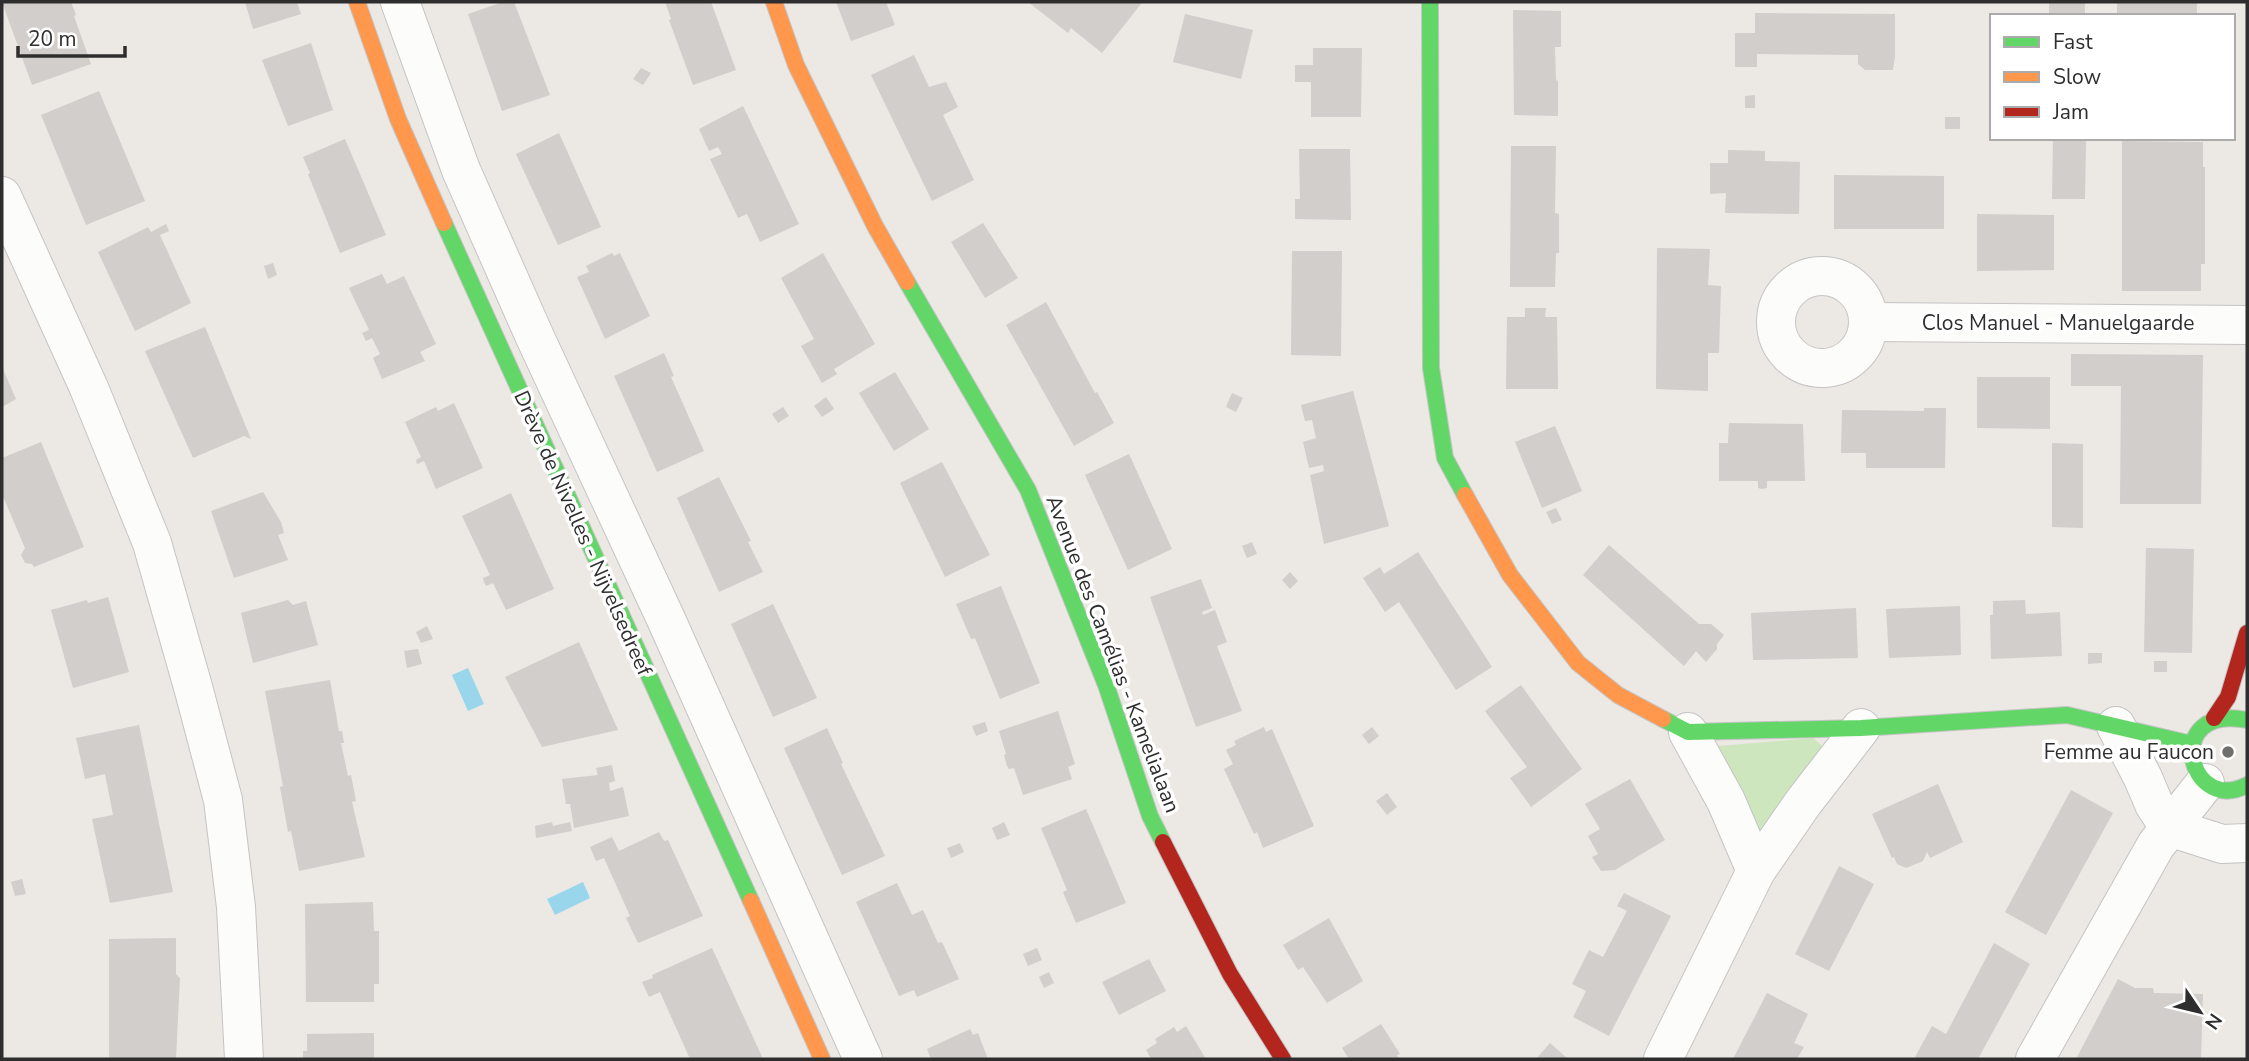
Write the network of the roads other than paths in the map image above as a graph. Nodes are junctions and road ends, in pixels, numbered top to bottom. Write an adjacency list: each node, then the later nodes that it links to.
1 (357, 2): 20 (street, Drève de Nivelles - Nijvelsedreef)
2 (400, 2): 21 (street, Drève de Nivelles - Nijvelsedreef)
3 (774, 2): 22 (street, Avenue des Camélias - Kamelialaan)
4 (1430, 2): 13 (street)
5 (2, 197): 19 (street)
6 (1869, 322): 7 (street, Clos Manuel - Manuelgaarde)
7 (2247, 325)
8 (2247, 633): 9 (street)
9 (2214, 718): 10 (street); 14 (street)
10 (2247, 720)
11 (2116, 726): 12 (street); 14 (street); 16 (street)
12 (1861, 728): 13 (street); 18 (street)
13 (1688, 732): 18 (street)
14 (2192, 744): 15 (street)
15 (2235, 790): 16 (street)
16 (2169, 827): 17 (street); 24 (street)
17 (2247, 843)
18 (1756, 871): 23 (street)
19 (244, 1059)
20 (822, 1059)
21 (863, 1059)
22 (1283, 1059)
23 (1664, 1059)
24 (2035, 1059)

